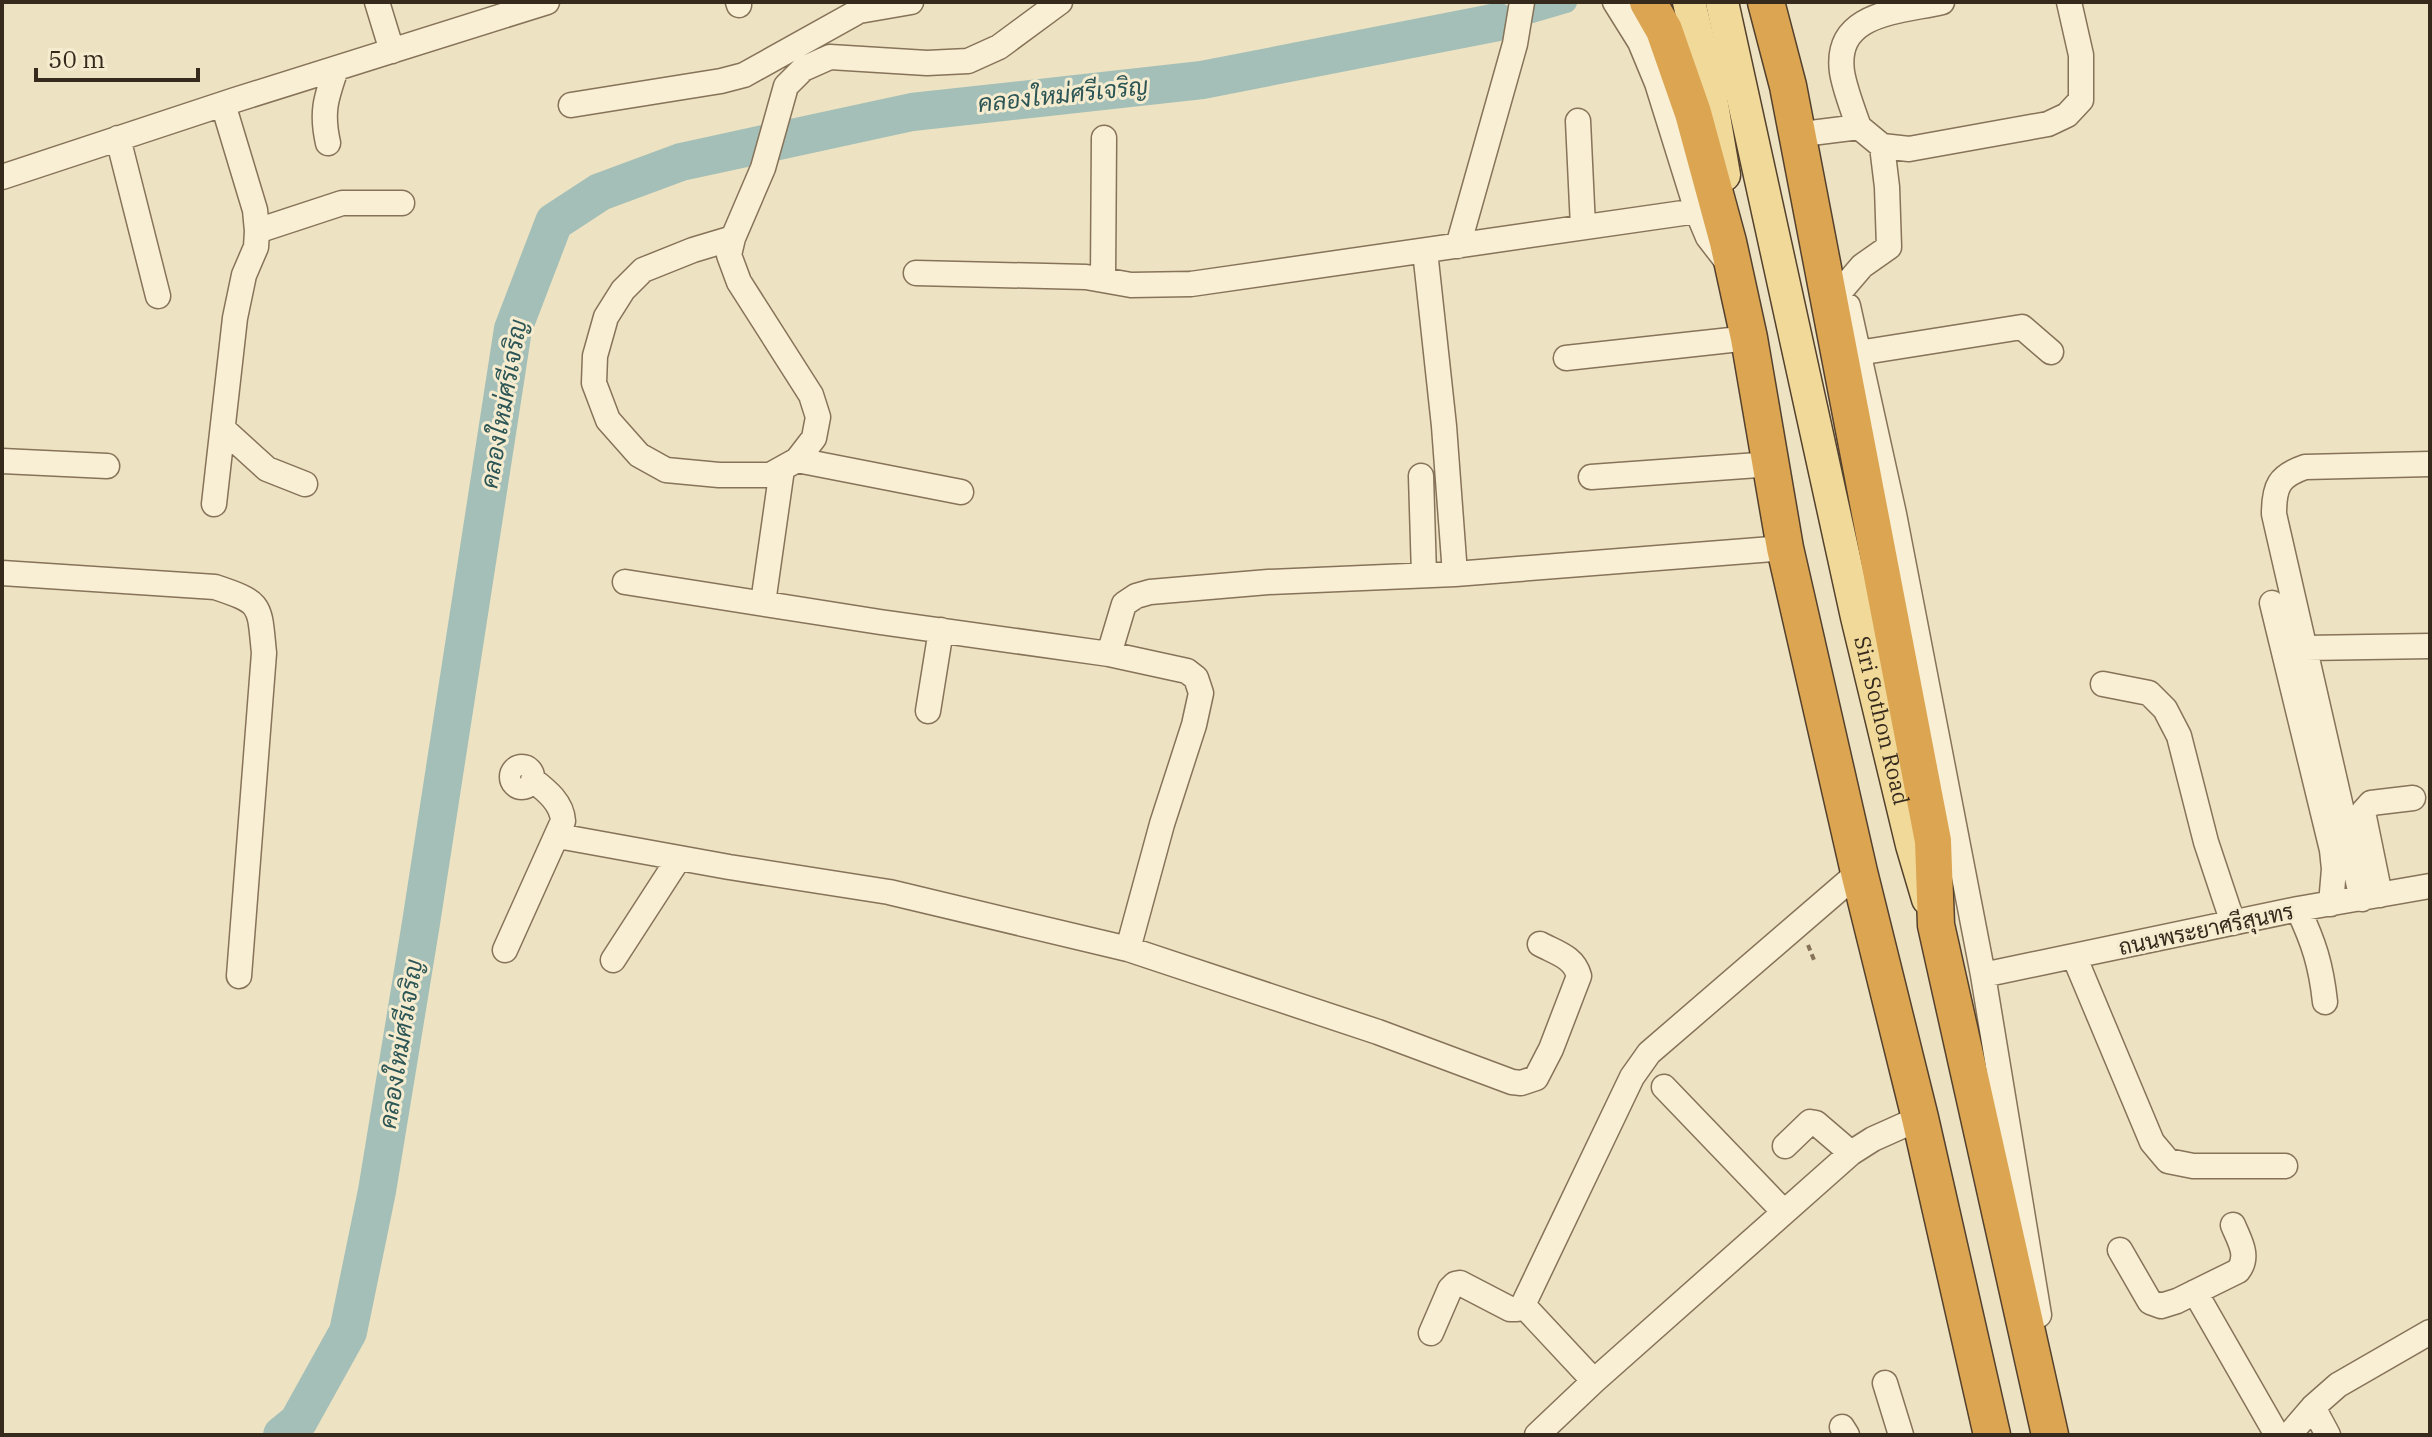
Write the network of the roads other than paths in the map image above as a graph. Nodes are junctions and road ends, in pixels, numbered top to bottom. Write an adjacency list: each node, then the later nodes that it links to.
1 (377, 2): 15 (street)
2 (547, 2): 14 (street)
3 (911, 2): 18 (street)
4 (1060, 2): 31 (street)
5 (1522, 2): 32 (street)
6 (1615, 2): 28 (street)
7 (1648, 2): 34 (highway)
8 (1689, 2): 34 (main road)
9 (1722, 2): 77 (main road, Siri Sothon Road)
10 (1766, 2): 77 (highway)
11 (1785, 2): 21 (street)
12 (1942, 2): 20 (street)
13 (2069, 2): 25 (street)
14 (483, 12): 15 (street)
15 (392, 51): 16 (street)
16 (336, 69): 17 (street); 24 (street)
17 (223, 104): 22 (street); 30 (street)
18 (571, 105)
19 (1578, 121): 29 (street)
20 (1859, 127): 21 (street); 25 (street)
21 (1811, 133): 37 (street)
22 (118, 138): 26 (street); 38 (street)
23 (1104, 138): 36 (street)
24 (328, 143)
25 (1882, 146): 37 (street)
26 (2, 177)
27 (402, 203): 30 (street)
28 (1697, 211): 29 (street); 34 (street)
29 (1583, 227): 32 (street)
30 (257, 231): 43 (street)
31 (733, 238): 45 (street); 45 (street)
32 (1458, 246): 33 (street)
33 (1425, 251): 36 (street); 56 (street)
34 (1732, 258): 39 (highway)
35 (916, 273): 36 (street)
36 (1103, 279)
37 (1844, 287): 41 (street)
38 (158, 296)
39 (1749, 338): 42 (street); 46 (highway)
40 (2051, 352): 41 (street)
41 (1858, 353): 83 (street)
42 (1566, 358)
43 (223, 429): 51 (street); 53 (street)
44 (2, 461): 48 (street)
45 (789, 464): 52 (street); 59 (street)
46 (1772, 464): 50 (street); 54 (highway)
47 (2430, 464): 64 (street)
48 (107, 466)
49 (1421, 476): 57 (street)
50 (1591, 477)
51 (305, 484)
52 (961, 492)
53 (214, 504)
54 (1785, 548): 56 (street); 71 (highway)
55 (2, 573): 84 (street)
56 (1455, 574): 57 (street)
57 (1424, 575): 63 (street)
58 (625, 582): 59 (street)
59 (763, 603): 61 (street)
60 (2272, 603): 64 (street)
61 (941, 630): 63 (street); 66 (street)
62 (2430, 646): 64 (street)
63 (1109, 654): 79 (street)
64 (2301, 660): 73 (street); 74 (street)
65 (2103, 684): 76 (street)
66 (928, 711)
67 (533, 780): 69 (street)
68 (2413, 798): 73 (street)
69 (558, 836): 70 (street); 80 (street)
70 (679, 858): 79 (street); 82 (street)
71 (1859, 872): 88 (highway); 96 (street)
72 (2430, 886): 73 (street, ถนนพระยาศรีสุนทร)
73 (2371, 897): 74 (street, ถนนพระยาศรีสุนทร)
74 (2331, 904): 75 (street, ถนนพระยาศรีสุนทร)
75 (2298, 909): 76 (street, ถนนพระยาศรีสุนทร); 85 (street)
76 (2233, 923): 81 (street, ถนนพระยาศรีสุนทร)
77 (1936, 925): 99 (highway, Siri Sothon Road)
78 (1540, 944): 79 (street)
79 (1128, 949)
80 (505, 950)
81 (2074, 956): 83 (street, ถนนพระยาศรีสุนทร); 91 (street)
82 (613, 960)
83 (1988, 974): 86 (street); 99 (street)
84 (239, 976)
85 (2325, 1002)
86 (2010, 1046)
87 (1664, 1087): 92 (street)
88 (1920, 1118): 90 (street); 103 (highway)
89 (1785, 1146): 90 (street)
90 (1851, 1153): 92 (street)
91 (2285, 1166)
92 (1784, 1212): 100 (street)
93 (2233, 1225): 95 (street)
94 (2120, 1250): 95 (street)
95 (2195, 1292): 107 (street)
96 (1523, 1305): 98 (street); 100 (street)
97 (2430, 1332): 102 (street)
98 (1431, 1333)
99 (2034, 1367): 106 (highway, Siri Sothon Road)
100 (1594, 1381): 104 (street)
101 (1885, 1383): 105 (street)
102 (2313, 1407): 108 (street); 109 (street)
103 (1990, 1434)
104 (1537, 1435)
105 (1901, 1435)
106 (2050, 1435)
107 (2277, 1435)
108 (2289, 1435)
109 (2328, 1435)

